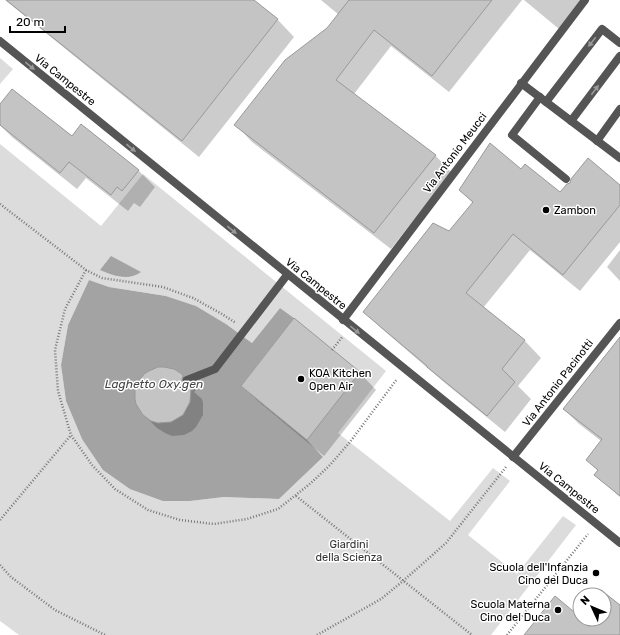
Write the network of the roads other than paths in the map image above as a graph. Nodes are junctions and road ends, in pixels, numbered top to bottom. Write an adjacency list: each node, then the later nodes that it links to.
1 (584, 0): 5 (street, Via Antonio Meucci)
2 (0, 41): 12 (street, Via Campestre, one-way to 12)
3 (620, 43): 6 (street, one-way to 6)
4 (620, 56): 8 (street, one-way to 4)
5 (521, 83): 6 (street); 13 (street, Via Antonio Meucci)
6 (543, 100): 8 (street); 11 (street)
7 (620, 109): 9 (street)
8 (572, 121): 9 (street)
9 (597, 141): 10 (street)
10 (620, 158)
11 (566, 179)
12 (287, 275): 13 (street, Via Campestre); 15 (street)
13 (343, 320): 16 (street, Via Campestre, one-way to 16)
14 (620, 323): 16 (street, Via Antonio Pacinotti)
15 (187, 380)
16 (513, 458): 17 (street, Via Campestre)
17 (620, 543)

